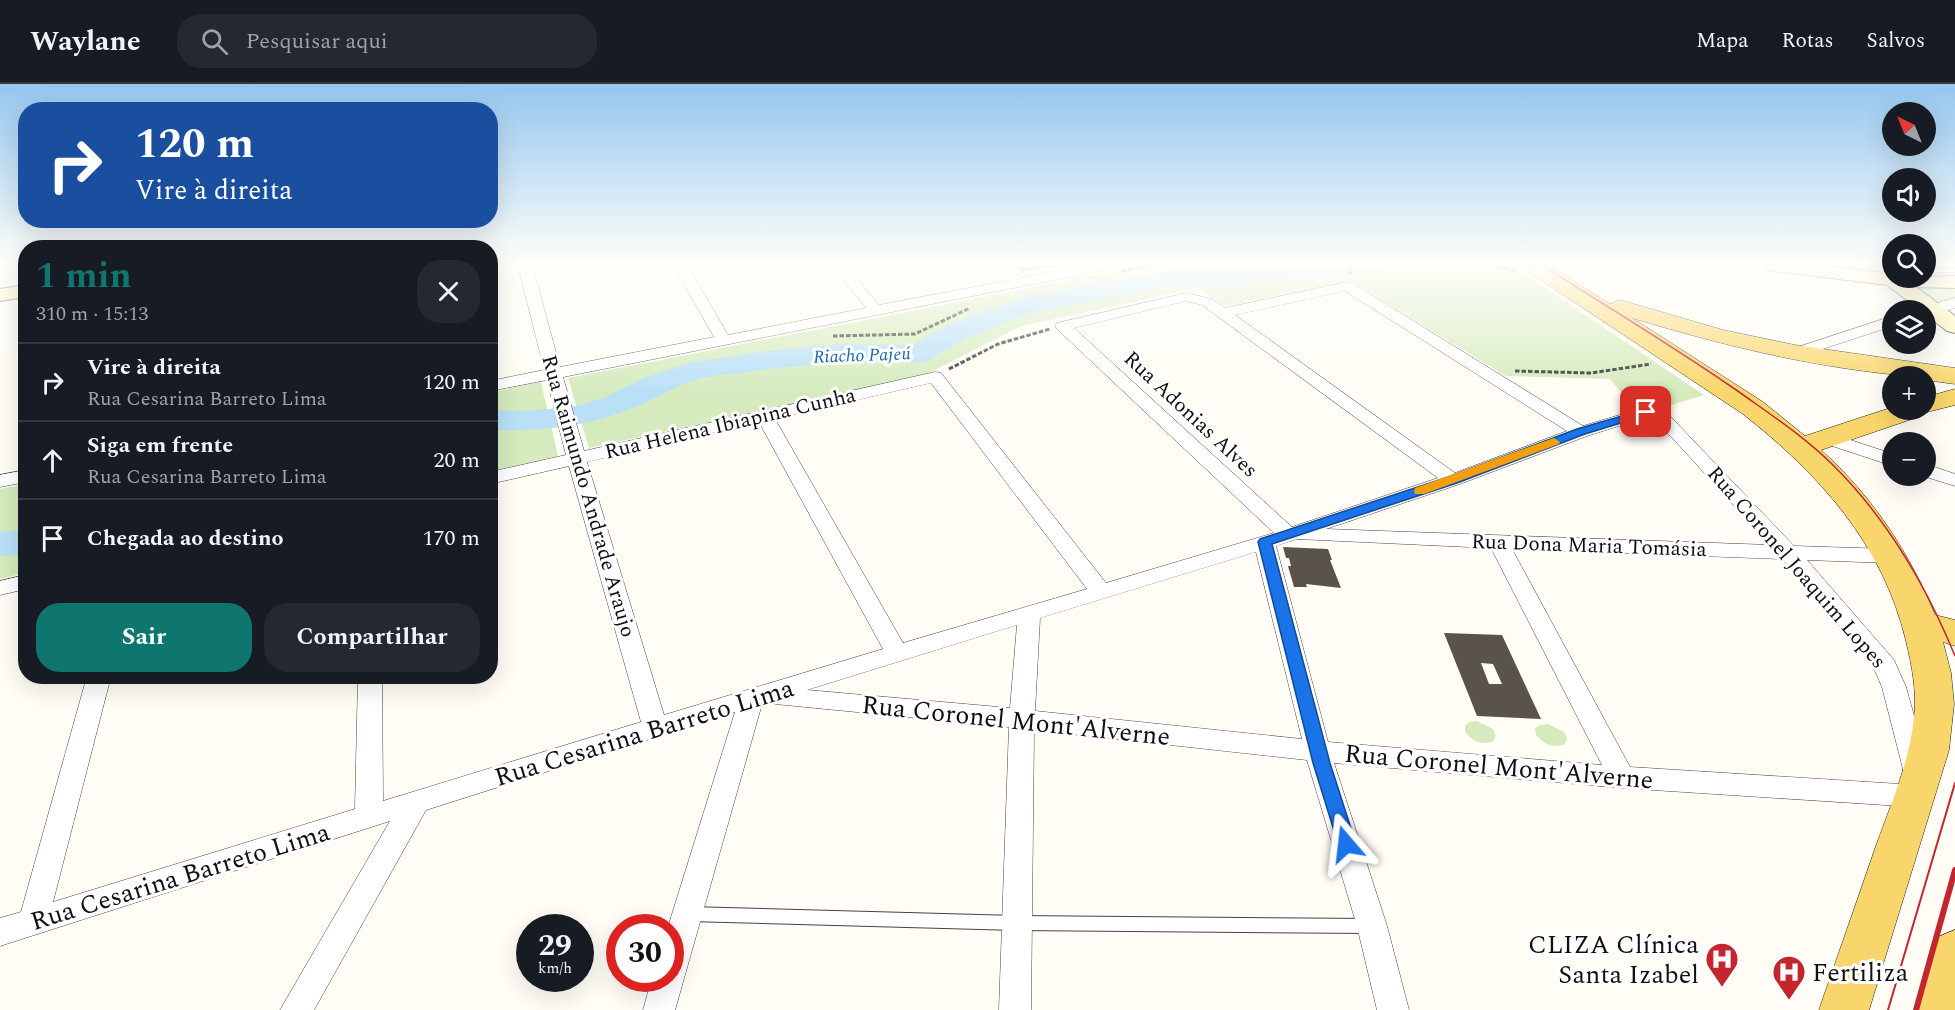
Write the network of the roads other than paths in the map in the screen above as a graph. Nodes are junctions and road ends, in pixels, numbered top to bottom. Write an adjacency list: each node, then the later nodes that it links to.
1 (536, 308): 17 (street, Rua Raimundo Andrade Araujo)
2 (705, 308): 15 (street)
3 (884, 308): 10 (street)
4 (1140, 308): 35 (street, Rua Adonias Alves)
5 (1217, 308): 11 (street, Rua Adonias Alves)
6 (1242, 308): 11 (street)
7 (1392, 308): 25 (street)
8 (1601, 308): 26 (main road)
9 (1624, 308): 16 (main road)
10 (875, 310): 15 (street)
11 (1224, 313): 32 (street)
12 (1936, 314): 14 (street)
13 (1882, 325): 16 (street)
14 (1955, 326)
15 (723, 340): 17 (street)
16 (1795, 353): 18 (main road)
17 (554, 374): 19 (street); 27 (street, Rua Raimundo Andrade Araujo)
18 (1955, 376)
19 (498, 384)
20 (1955, 398): 21 (main road)
21 (1936, 403)
22 (1646, 412): 25 (street, Rua Cesarina Barreto Lima); 37 (street, Rua Coronel Joaquim Lopes)
23 (765, 416): 27 (street, Rua Helena Ibiapina Cunha); 41 (street, Rua Helena Ibiapina Cunha); 44 (street)
24 (1882, 419): 26 (main road)
25 (1581, 432): 32 (street, Rua Cesarina Barreto Lima)
26 (1813, 442): 28 (street); 38 (main road)
27 (576, 458): 30 (street, Rua Helena Ibiapina Cunha); 49 (street, Rua Raimundo Andrade Araujo)
28 (1882, 458)
29 (1936, 473): 33 (street)
30 (498, 476)
31 (18, 478): 34 (street)
32 (1453, 480): 35 (street, Rua Cesarina Barreto Lima)
33 (1955, 480)
34 (0, 481)
35 (1285, 536): 36 (street, Rua Dona Maria Tomásia); 41 (street, Rua Cesarina Barreto Lima); 50 (street)
36 (1498, 542): 37 (street, Rua Dona Maria Tomásia); 51 (street)
37 (1788, 552): 38 (street, Rua Dona Maria Tomásia); 52 (street, Rua Coronel Joaquim Lopes)
38 (1890, 556): 43 (main road)
39 (18, 584): 40 (street)
40 (0, 588)
41 (1102, 593): 42 (street, Rua Cesarina Barreto Lima)
42 (1029, 614): 44 (street, Rua Cesarina Barreto Lima); 48 (street)
43 (1939, 628): 52 (main road)
44 (898, 655): 47 (street, Rua Cesarina Barreto Lima)
45 (97, 684): 56 (street)
46 (370, 684): 54 (street)
47 (756, 697): 48 (street, Rua Coronel Mont'Alverne); 49 (street, Rua Cesarina Barreto Lima); 55 (street)
48 (1022, 719): 50 (street, Rua Coronel Mont'Alverne); 57 (street)
49 (655, 727): 53 (street, Rua Cesarina Barreto Lima)
50 (1318, 751): 51 (street, Rua Coronel Mont'Alverne); 59 (street)
51 (1622, 777): 52 (street, Rua Coronel Mont'Alverne)
52 (1917, 789): 67 (main road)
53 (415, 804): 54 (street, Rua Cesarina Barreto Lima); 63 (street)
54 (369, 818): 56 (street, Rua Cesarina Barreto Lima)
55 (687, 914): 57 (lane); 58 (street)
56 (33, 922): 60 (street, Rua Cesarina Barreto Lima)
57 (1016, 923): 59 (lane); 65 (street)
58 (684, 924)
59 (1372, 926): 66 (street)
60 (0, 932)
61 (1955, 953): 68 (main road)
62 (664, 992): 64 (street)
63 (296, 1010)
64 (659, 1010)
65 (1015, 1010)
66 (1393, 1010)
67 (1844, 1010)
68 (1940, 1010)

